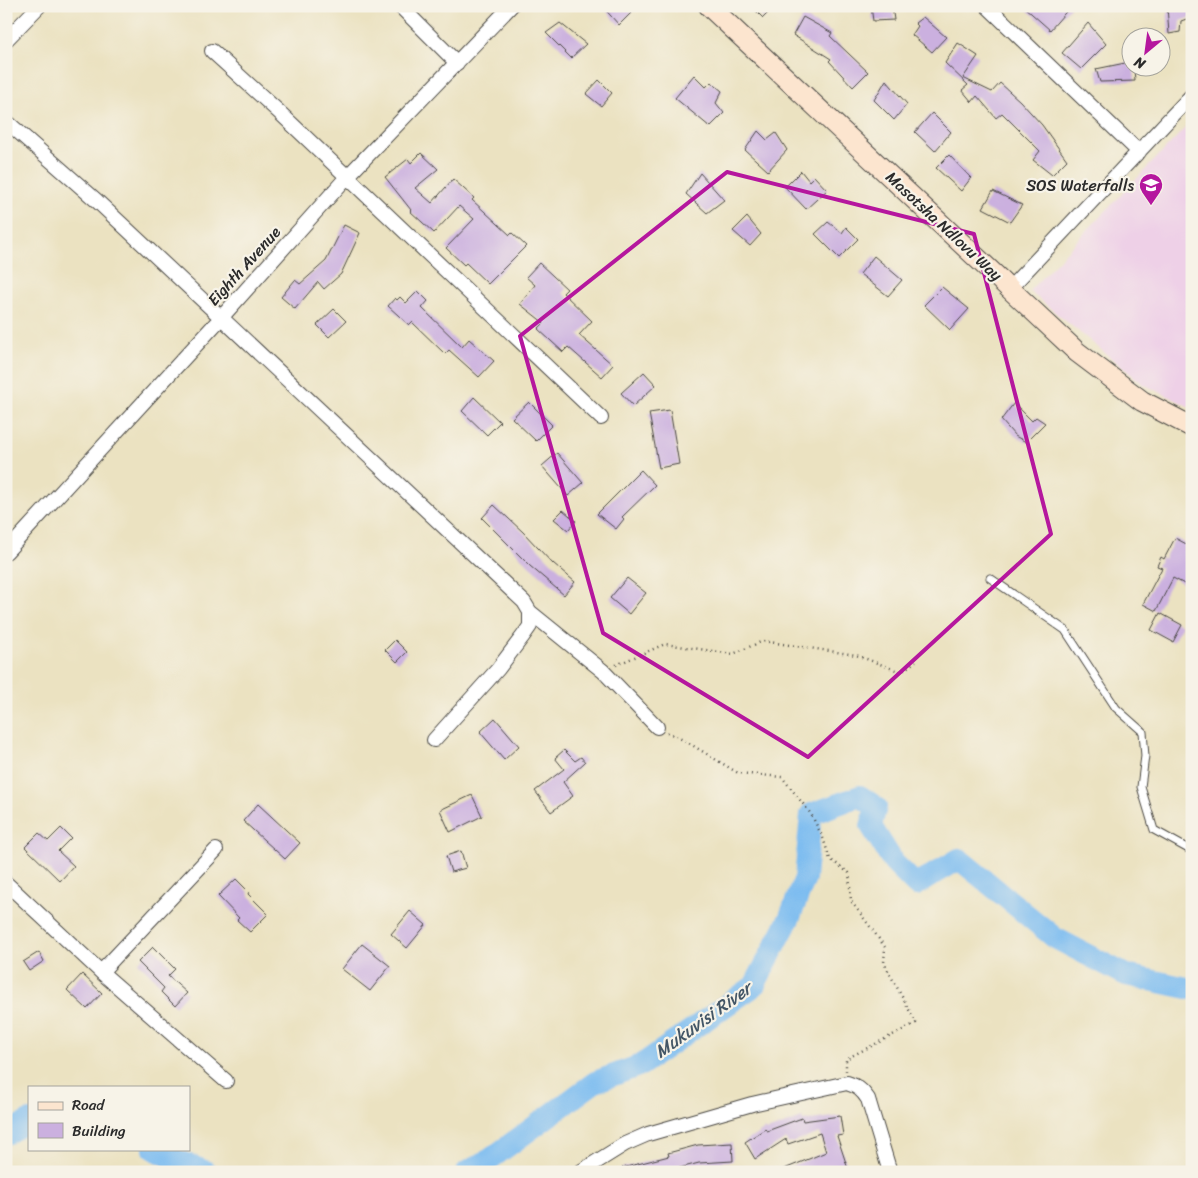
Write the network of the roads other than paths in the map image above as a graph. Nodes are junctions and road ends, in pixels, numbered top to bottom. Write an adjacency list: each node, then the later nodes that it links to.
1 (38, 6): 6 (street)
2 (400, 6): 8 (street)
3 (511, 6): 8 (street, Eighth Avenue)
4 (709, 6): 13 (street, Masotsha Ndlovu Way)
5 (986, 6): 11 (street)
6 (6, 40)
7 (212, 51): 12 (street)
8 (457, 63): 12 (street, Eighth Avenue)
9 (1192, 95): 11 (street)
10 (6, 121): 14 (street)
11 (1139, 152): 13 (street)
12 (346, 178): 14 (street, Eighth Avenue); 15 (street)
13 (1010, 288): 16 (street, Masotsha Ndlovu Way)
14 (220, 319): 17 (street, Eighth Avenue); 19 (street)
15 (601, 418)
16 (1192, 428)
17 (6, 552)
18 (990, 578): 23 (lane)
19 (530, 612): 20 (street); 21 (street)
20 (657, 727)
21 (434, 740)
22 (216, 850): 25 (street)
23 (1192, 850)
24 (6, 882): 25 (street)
25 (101, 972): 26 (street)
26 (226, 1081)
27 (580, 1172): 28 (street)
28 (890, 1172)

